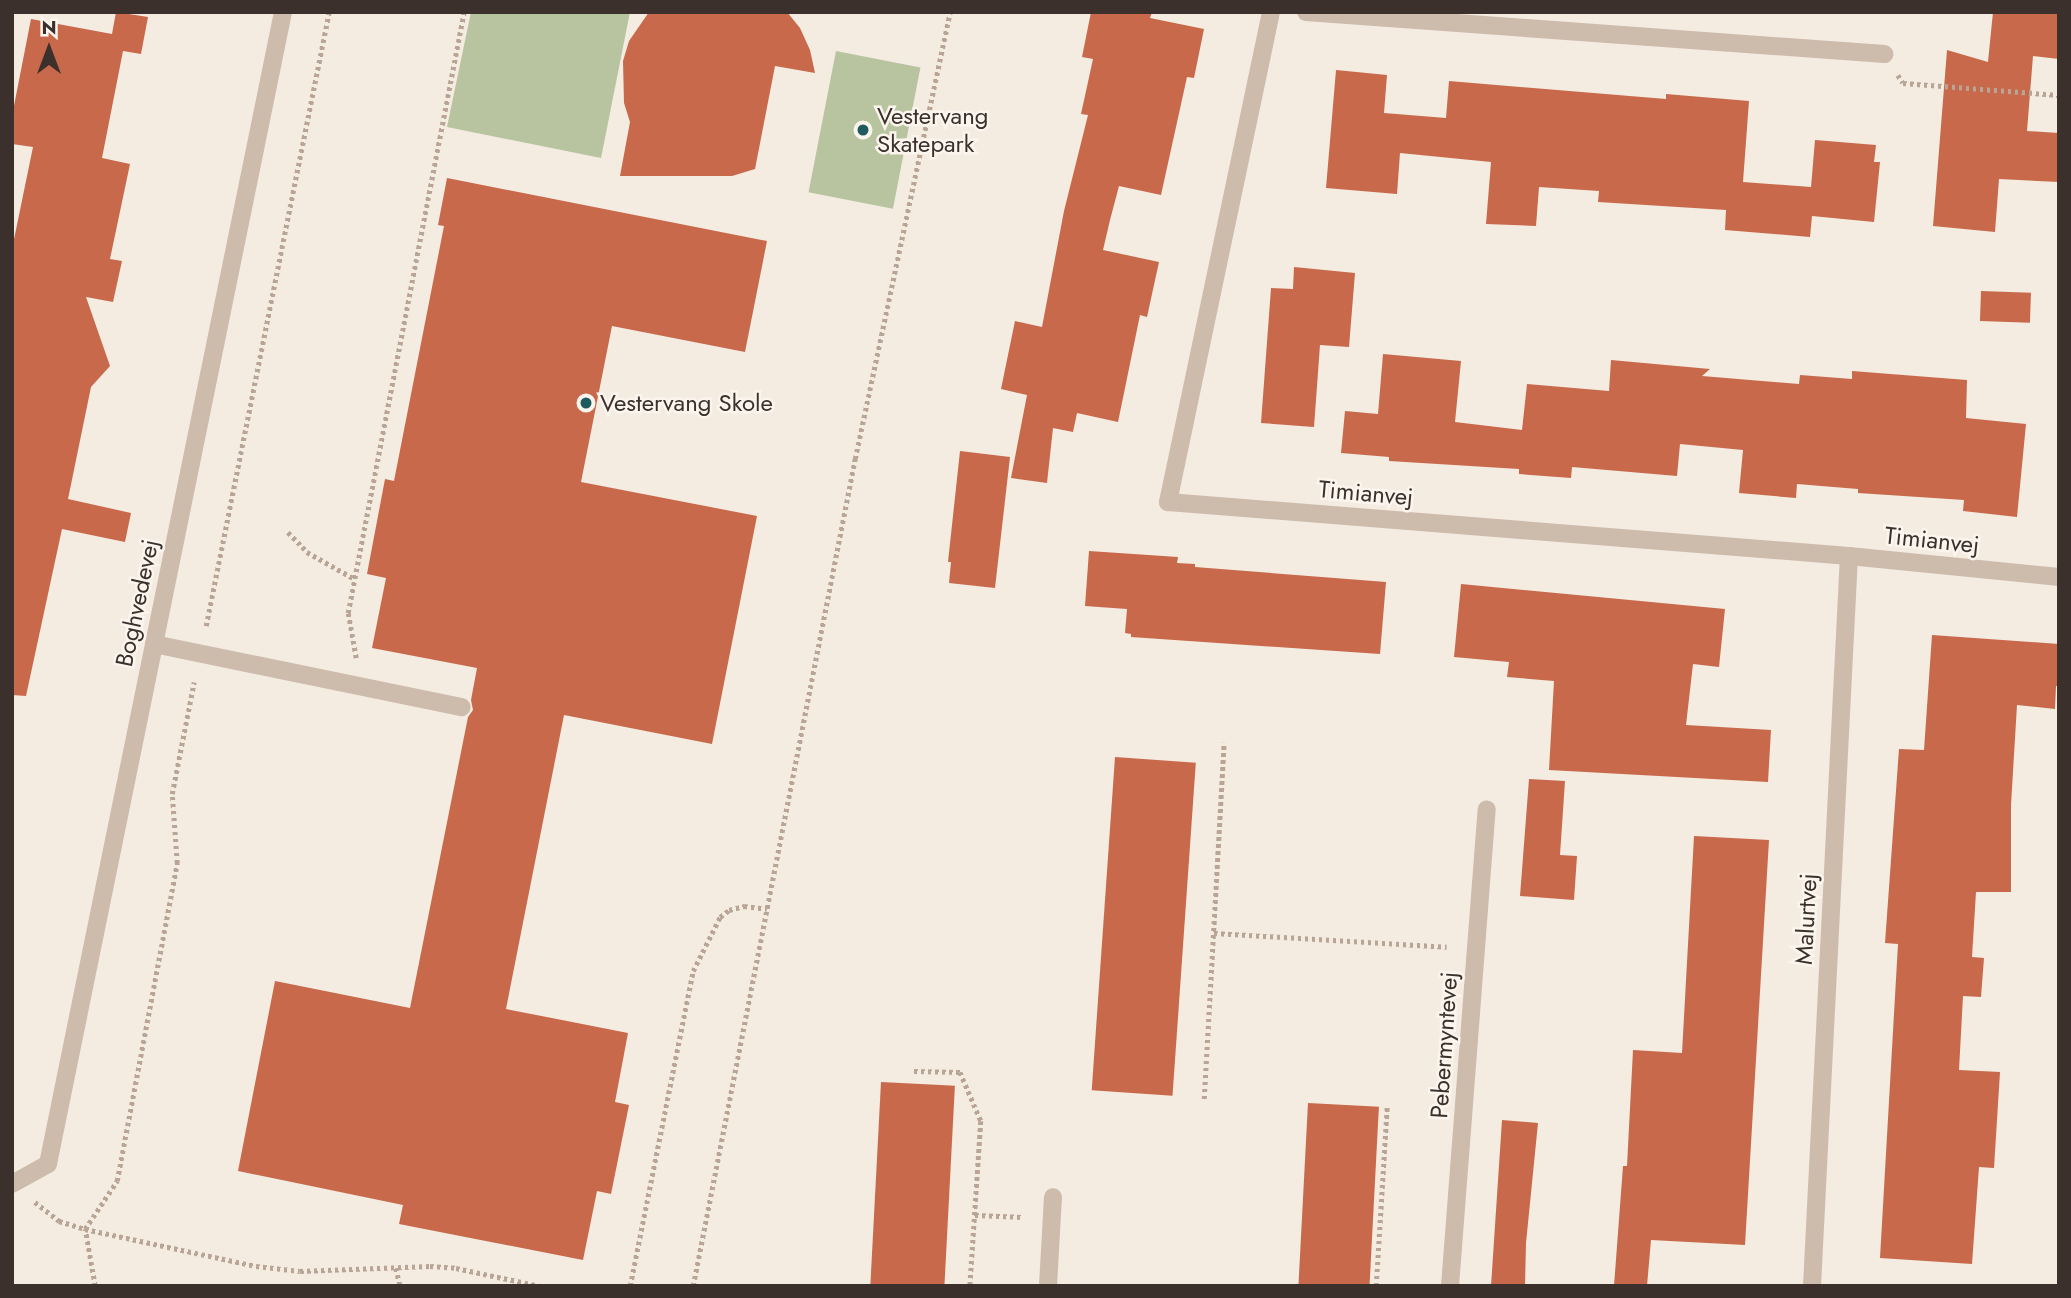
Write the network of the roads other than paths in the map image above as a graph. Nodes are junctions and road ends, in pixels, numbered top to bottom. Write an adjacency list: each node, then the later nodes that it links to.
1 (283, 12): 7 (street, Boghvedevej)
2 (1271, 12): 5 (street, Timianvej)
3 (1306, 12): 4 (street)
4 (1884, 54)
5 (1849, 555): 6 (street, Timianvej); 14 (street, Malurtvej)
6 (2059, 577)
7 (154, 644): 8 (street); 10 (street, Boghvedevej)
8 (462, 707)
9 (1487, 809): 13 (street, Pebermyntevej)
10 (13, 1184)
11 (1053, 1197): 12 (street)
12 (1048, 1286)
13 (1450, 1286)
14 (1812, 1286)

